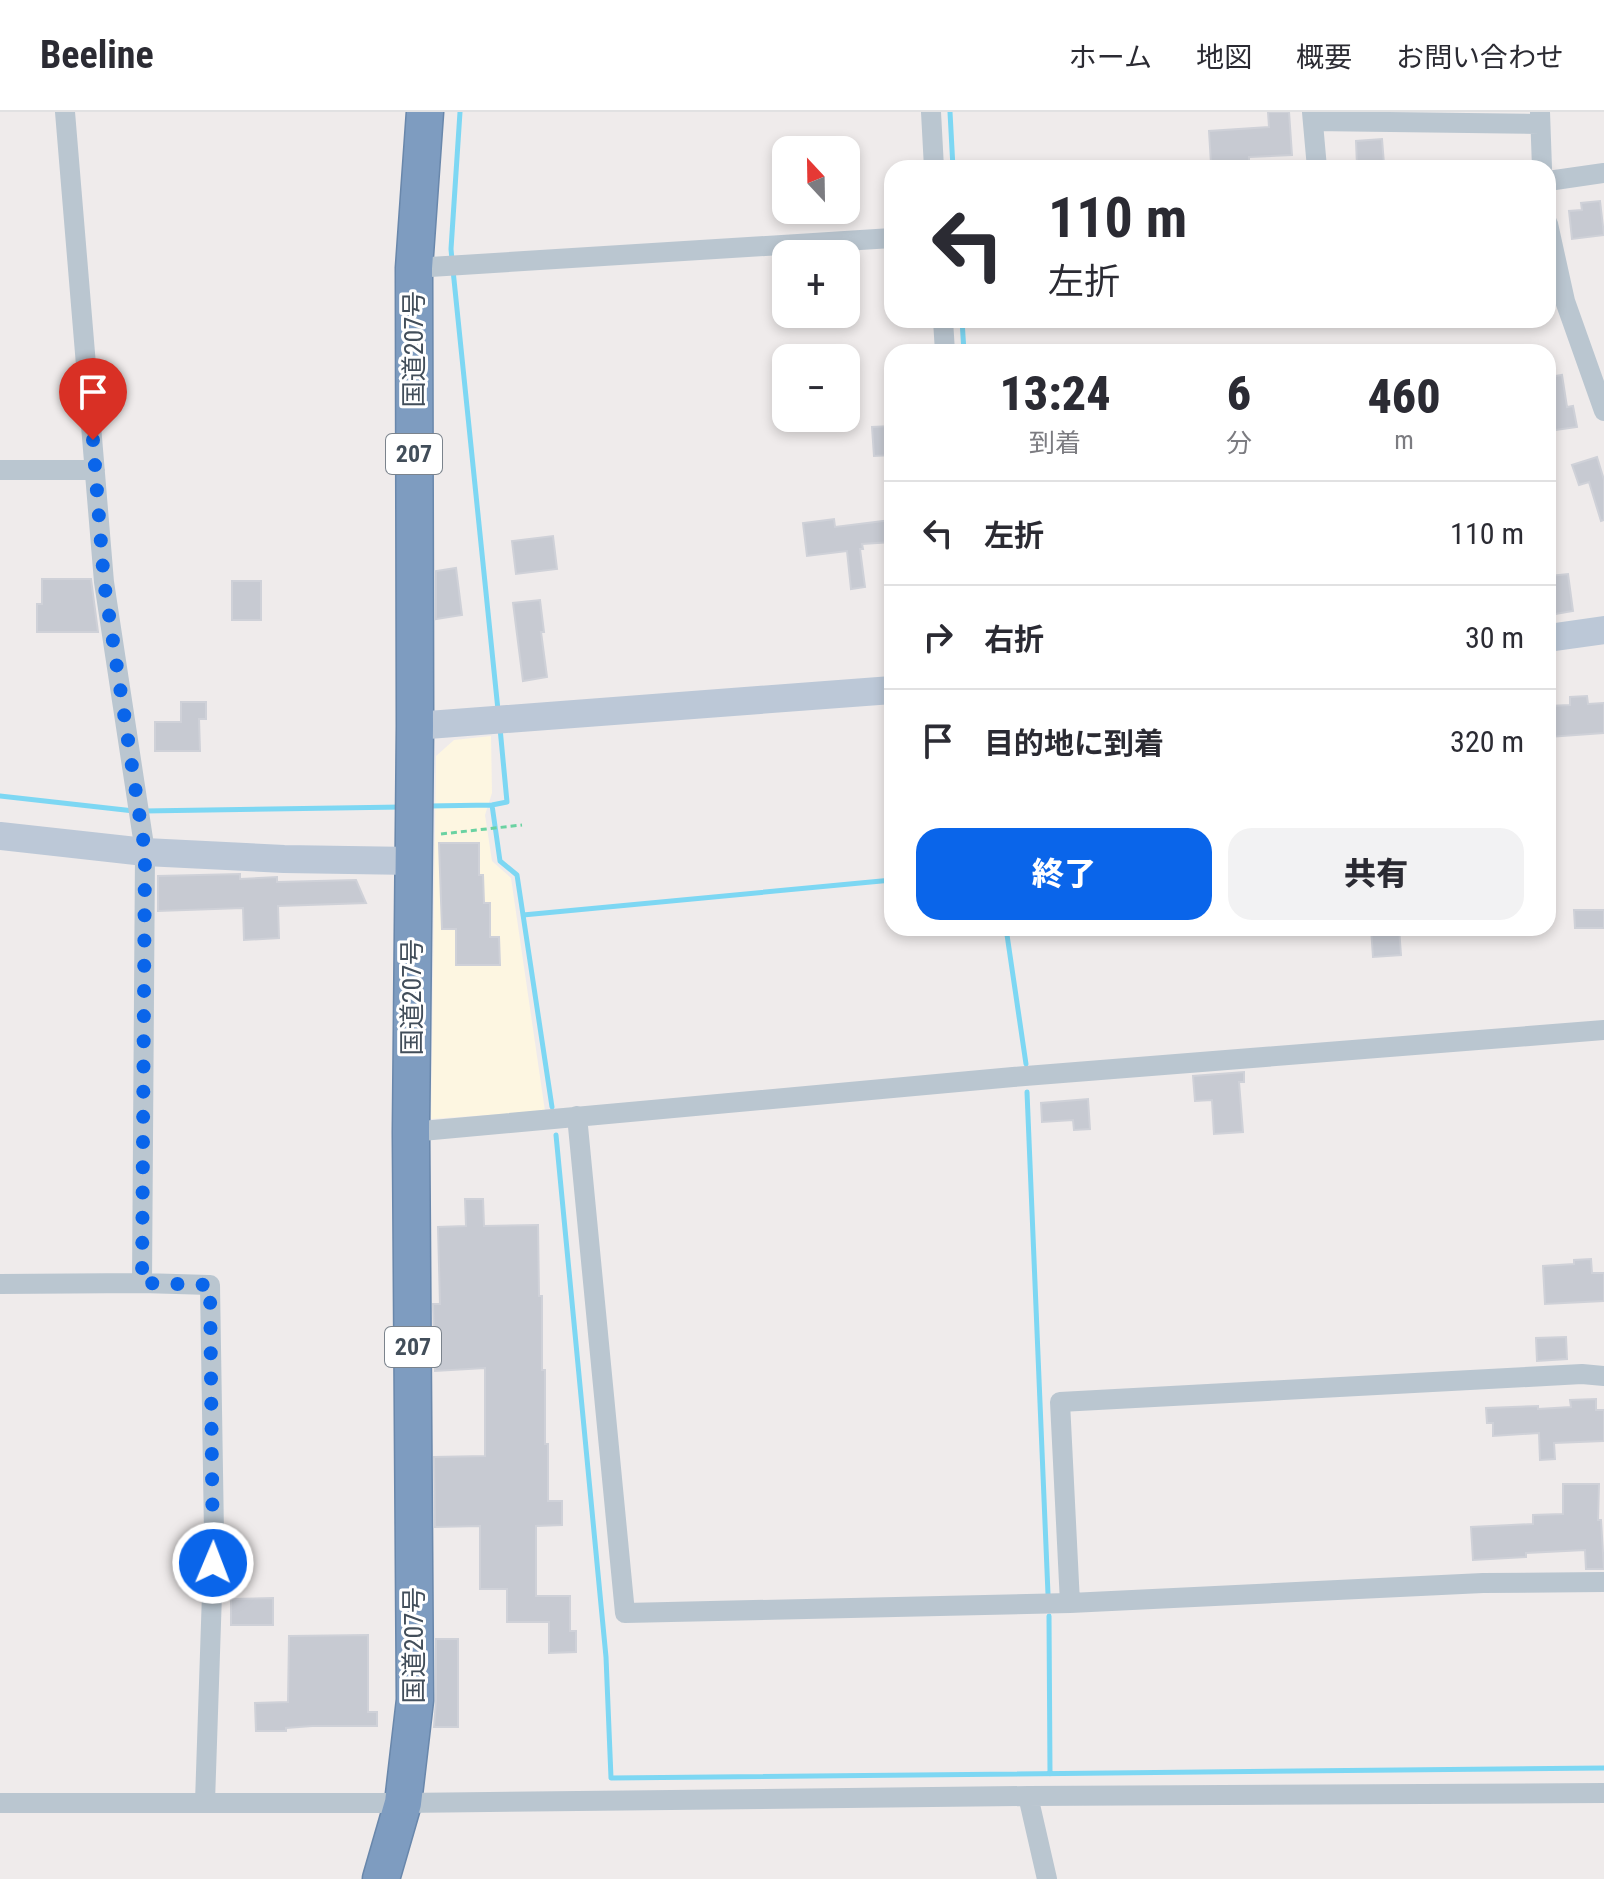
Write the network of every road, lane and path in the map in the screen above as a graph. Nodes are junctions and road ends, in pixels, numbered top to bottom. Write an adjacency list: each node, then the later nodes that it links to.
1 (65, 112): 16 (street)
2 (425, 112): 13 (highway, 国道207号 / 207)
3 (931, 112): 6 (street)
4 (1312, 116): 5 (street); 7 (street)
5 (1540, 118): 8 (street)
6 (934, 160)
7 (1316, 160)
8 (1542, 160)
9 (1604, 173): 10 (street)
10 (1556, 180)
11 (884, 239): 13 (street)
12 (1556, 260): 14 (street)
13 (414, 268): 20 (highway, 国道207号 / 207)
14 (1604, 411)
15 (0, 470): 16 (street)
16 (95, 470): 24 (street)
17 (1604, 630): 18 (street)
18 (1556, 637)
19 (884, 691): 20 (street)
20 (415, 726): 22 (highway, 国道207号 / 207)
21 (522, 825): 22 (path)
22 (414, 826): 24 (street); 27 (highway, 国道207号 / 207)
23 (0, 836): 24 (street)
24 (145, 852): 28 (street)
25 (1604, 1030): 26 (street)
26 (577, 1116): 27 (street); 32 (street)
27 (411, 1132): 37 (highway, 国道207号 / 207)
28 (142, 1283): 29 (street); 35 (street)
29 (0, 1284)
30 (1604, 1376): 32 (street)
31 (1604, 1582): 32 (street)
32 (1070, 1603)
33 (1604, 1793): 34 (street)
34 (1028, 1796): 37 (street); 39 (street)
35 (205, 1802): 36 (street); 37 (street)
36 (0, 1803)
37 (403, 1803): 38 (highway, 国道207号 / 207)
38 (381, 1879)
39 (1047, 1879)

